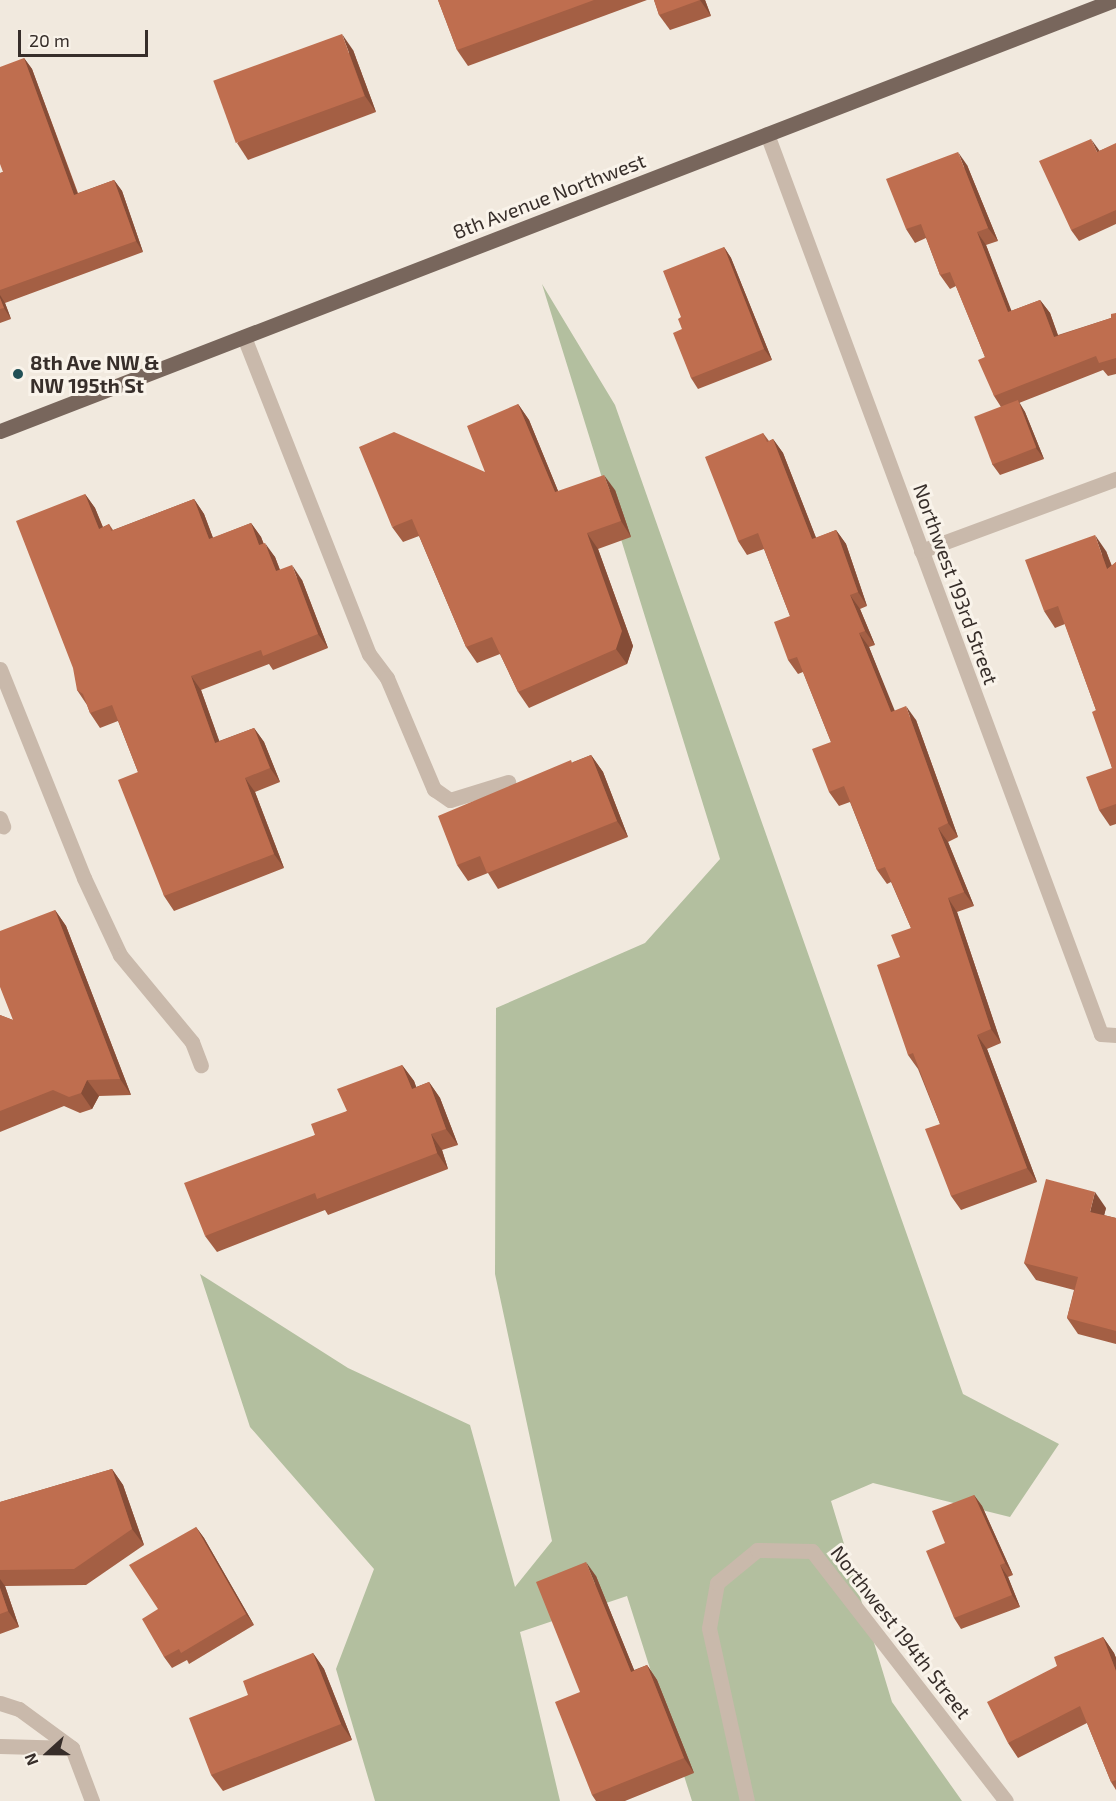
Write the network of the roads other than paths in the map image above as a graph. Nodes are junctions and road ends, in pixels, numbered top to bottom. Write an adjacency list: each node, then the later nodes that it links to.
1 (1108, 1): 2 (main road, 8th Avenue Northwest)
2 (767, 134): 3 (main road, 8th Avenue Northwest); 6 (street, Northwest 193rd Street)
3 (244, 337): 4 (main road, 8th Avenue Northwest); 8 (street)
4 (0, 431)
5 (1116, 479): 6 (street)
6 (921, 551): 9 (street, Northwest 193rd Street)
7 (0, 669): 10 (street)
8 (508, 782)
9 (1116, 1035)
10 (201, 1065)
11 (0, 1703): 13 (street)
12 (0, 1746): 13 (street)
13 (72, 1748): 14 (street)
14 (92, 1801)
15 (747, 1801): 16 (street, Northwest 194th Street)
16 (1006, 1801)

